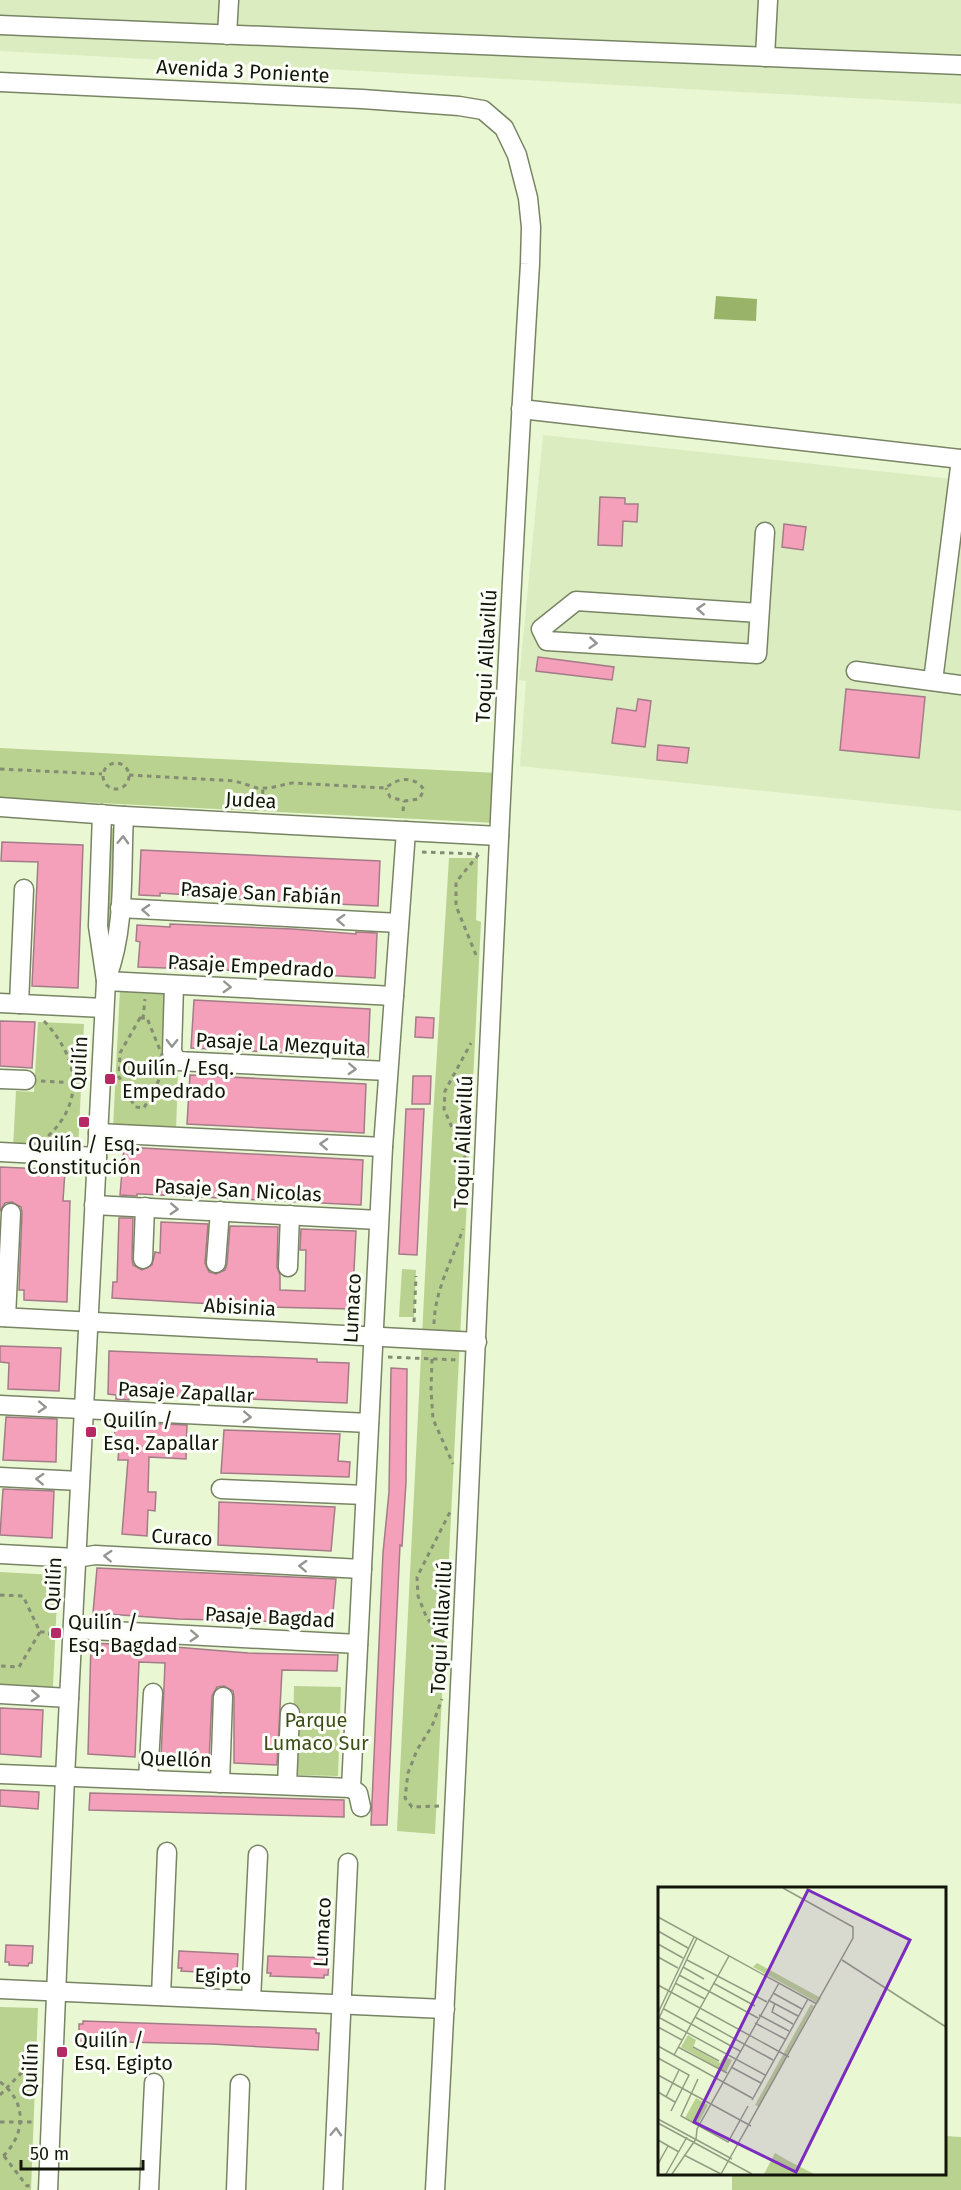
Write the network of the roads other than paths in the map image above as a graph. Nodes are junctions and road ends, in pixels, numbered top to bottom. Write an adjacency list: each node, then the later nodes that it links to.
1 (229, 0): 4 (street)
2 (768, 0): 5 (street)
3 (0, 25): 4 (street)
4 (227, 35): 5 (street)
5 (765, 57): 6 (street)
6 (961, 65)
7 (0, 82): 8 (street, Avenida 3 Poniente)
8 (483, 110): 9 (street, Toqui Aillavillú)
9 (521, 409): 10 (street); 20 (street, Toqui Aillavillú)
10 (961, 459): 14 (street)
11 (765, 532): 12 (street)
12 (759, 613): 12 (street, one-way to 12)
13 (856, 671): 14 (street)
14 (933, 681): 15 (street)
15 (961, 685)
16 (0, 807): 17 (street, Judea)
17 (102, 814): 18 (street, Judea); 24 (street, Quilín)
18 (124, 816): 19 (street, Judea); 22 (street, Quilín, one-way to 18)
19 (406, 831): 20 (street, Judea); 23 (street, Lumaco)
20 (499, 836): 49 (street, Toqui Aillavillú)
21 (24, 889): 28 (street)
22 (120, 908): 23 (street, Pasaje San Fabián, one-way to 22); 24 (street, Quilín)
23 (399, 923): 26 (street, Lumaco)
24 (106, 981): 25 (street, Pasaje Empedrado); 29 (street, Quilín)
25 (174, 985): 26 (street, Pasaje Empedrado, one-way to 26); 30 (street, Pasaje La Mezquita, one-way to 30)
26 (394, 996): 30 (street, Lumaco)
27 (0, 1003): 28 (street)
28 (24, 1004): 29 (street)
29 (104, 1008): 33 (street, Quilín)
30 (388, 1071): 34 (street, Lumaco)
31 (0, 1079): 32 (street)
32 (26, 1080)
33 (98, 1132): 34 (street, one-way to 33); 36 (street, Quilín)
34 (383, 1147): 42 (street, Lumaco)
35 (0, 1152): 36 (street)
36 (97, 1157): 37 (street, Quilín)
37 (94, 1205): 38 (street, Pasaje San Nicolas); 47 (street, Quilín)
38 (145, 1207): 39 (street, Pasaje San Nicolas, one-way to 39); 43 (street)
39 (220, 1211): 41 (street, Pasaje San Nicolas); 44 (street)
40 (11, 1213): 46 (street)
41 (290, 1215): 42 (street, Pasaje San Nicolas); 45 (street)
42 (379, 1220): 48 (street, Lumaco)
43 (143, 1259)
44 (216, 1263)
45 (288, 1268)
46 (3, 1317): 47 (street, Abisinia)
47 (88, 1322): 48 (street, Abisinia); 51 (street, Quilín)
48 (373, 1336): 49 (street, Abisinia); 52 (street, Lumaco)
49 (477, 1342): 82 (street, Toqui Aillavillú)
50 (0, 1405): 51 (street, Pasaje Zapallar, one-way to 51)
51 (84, 1409): 52 (street, Pasaje Zapallar, one-way to 52); 54 (street, Quilín)
52 (369, 1423): 56 (street, Lumaco)
53 (0, 1477): 54 (street, one-way to 53)
54 (80, 1481): 58 (street, Quilín)
55 (221, 1489): 56 (street)
56 (365, 1495): 59 (street, Lumaco)
57 (0, 1554): 58 (street, Curaco)
58 (76, 1558): 59 (street, Curaco, one-way to 58); 60 (street, Quilín)
59 (362, 1569): 61 (street, Lumaco)
60 (67, 1633): 61 (street, Pasaje Bagdad, one-way to 61); 65 (street, Quilín)
61 (358, 1644): 72 (street, Lumaco)
62 (153, 1693): 69 (street)
63 (0, 1694): 65 (street, one-way to 65)
64 (223, 1697): 70 (street)
65 (69, 1698): 68 (street, Quilín)
66 (290, 1713): 71 (street)
67 (0, 1774): 68 (street, Quellón)
68 (65, 1777): 69 (street, Quellón); 78 (street, Quilín)
69 (148, 1780): 70 (street, Quellón)
70 (220, 1783): 71 (street, Quellón)
71 (287, 1785): 72 (street, Quellón)
72 (351, 1788): 73 (street)
73 (361, 1807)
74 (167, 1852): 79 (street)
75 (258, 1855): 80 (street)
76 (348, 1863): 81 (street, Lumaco)
77 (0, 1989): 78 (street, Egipto)
78 (56, 1991): 79 (street, Egipto); 85 (street, Quilín)
79 (161, 1996): 80 (street, Egipto)
80 (251, 2000): 81 (street, Egipto)
81 (342, 2004): 82 (street, Egipto); 88 (street, Lumaco, one-way to 81)
82 (445, 2008): 89 (street, Toqui Aillavillú)
83 (154, 2083): 86 (street)
84 (240, 2084): 87 (street)
85 (48, 2190)
86 (149, 2190)
87 (236, 2190)
88 (333, 2190)
89 (435, 2190)

